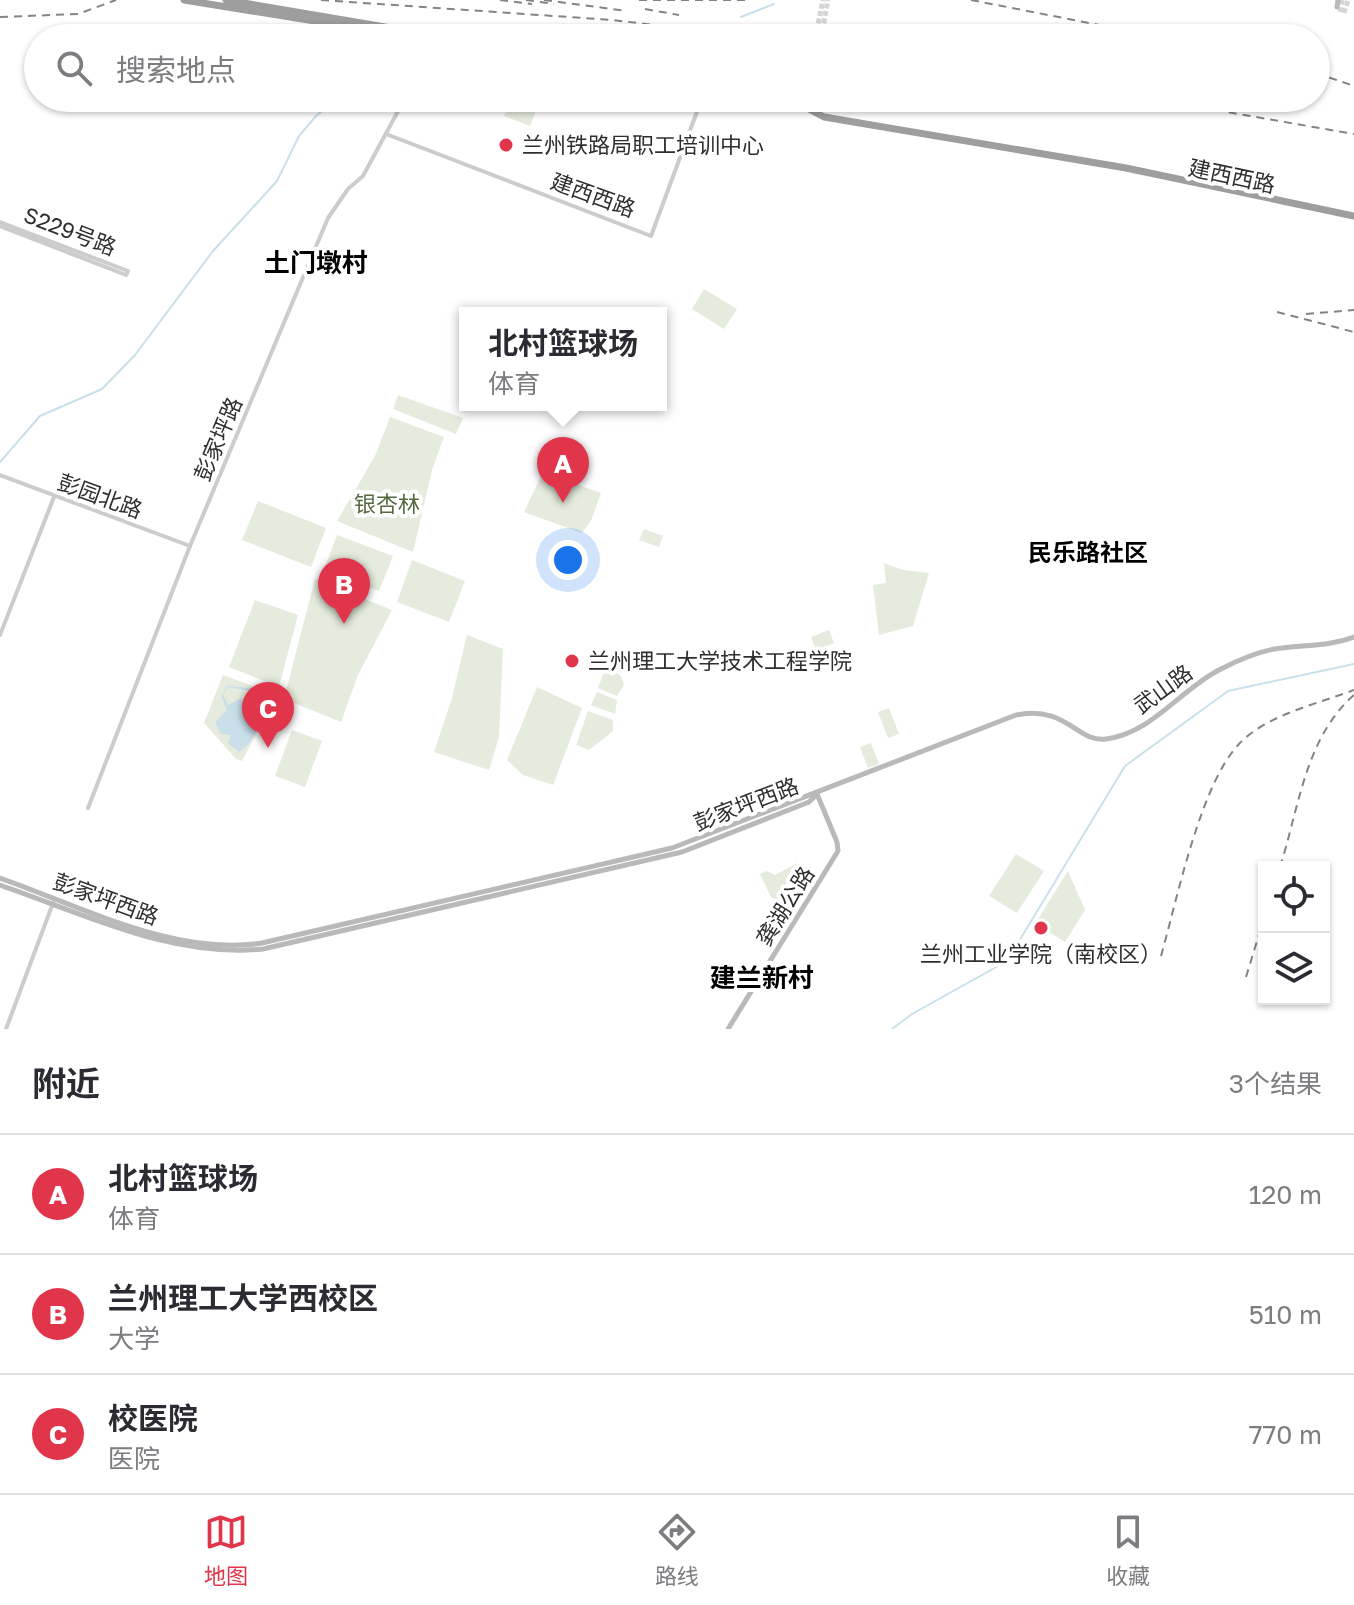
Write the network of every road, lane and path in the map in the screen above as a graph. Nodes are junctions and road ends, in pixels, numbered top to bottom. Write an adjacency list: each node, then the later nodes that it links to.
1 (184, 0): 3 (highway)
2 (226, 0): 4 (highway)
3 (332, 24)
4 (367, 24)
5 (398, 112): 10 (street, 彭家坪路)
6 (697, 112): 10 (street, 建西西路)
7 (811, 112): 9 (highway)
8 (814, 112): 9 (highway, 建西西路)
9 (819, 115): 11 (highway, 建西西路)
10 (386, 134): 16 (street, 彭家坪路)
11 (1354, 218)
12 (0, 224): 13 (street, S229号路)
13 (127, 273)
14 (0, 475): 15 (street, 彭园北路)
15 (54, 497): 16 (street, 彭园北路); 17 (street)
16 (190, 546): 20 (street, 彭家坪路)
17 (0, 635)
18 (1354, 637): 19 (main road, 武山路)
19 (817, 794): 23 (main road, 彭家坪西路); 25 (main road, 龚湖公路)
20 (88, 808)
21 (0, 878): 23 (main road, 彭家坪西路)
22 (0, 885): 23 (main road, 彭家坪西路)
23 (54, 900): 24 (street)
24 (6, 1029)
25 (728, 1029)

